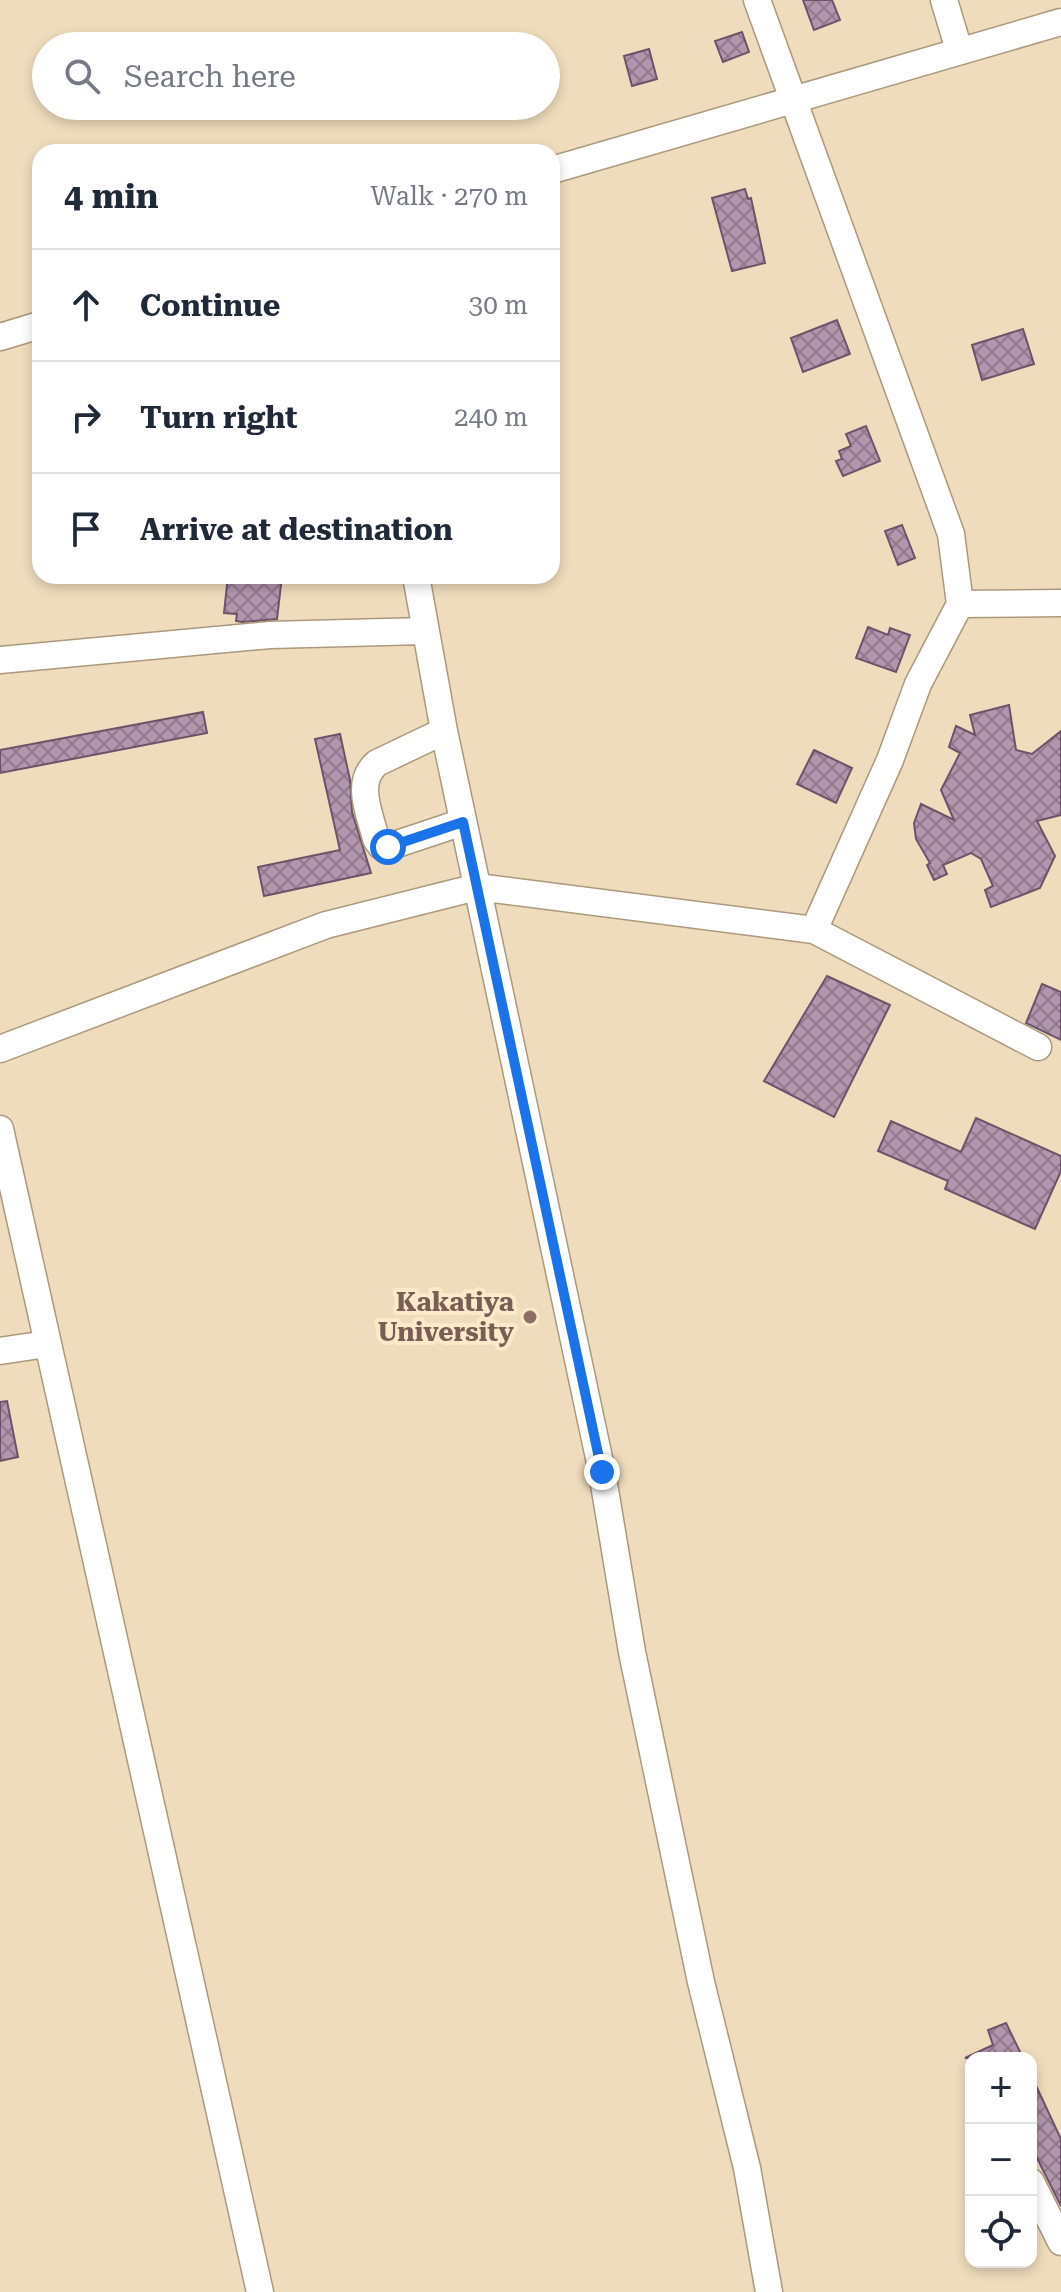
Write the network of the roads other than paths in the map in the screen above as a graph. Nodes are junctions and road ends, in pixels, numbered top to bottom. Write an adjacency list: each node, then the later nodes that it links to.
1 (757, 0): 5 (street)
2 (944, 0): 4 (street)
3 (1061, 22): 4 (street)
4 (959, 50): 5 (street)
5 (793, 99): 6 (street); 11 (street)
6 (560, 168)
7 (32, 327): 8 (street)
8 (0, 337)
9 (417, 584): 12 (street)
10 (1061, 603): 11 (street)
11 (960, 604): 17 (street)
12 (424, 631): 13 (street); 14 (street)
13 (0, 660)
14 (444, 731): 15 (street); 15 (street)
15 (463, 822): 16 (street)
16 (477, 887): 17 (street); 19 (street); 26 (street)
17 (814, 930): 18 (street)
18 (1038, 1047)
19 (0, 1049)
20 (0, 1129): 21 (street)
21 (47, 1344): 22 (street); 25 (street)
22 (0, 1351)
23 (1037, 2194): 24 (street)
24 (1061, 2242)
25 (260, 2292)
26 (769, 2292)

